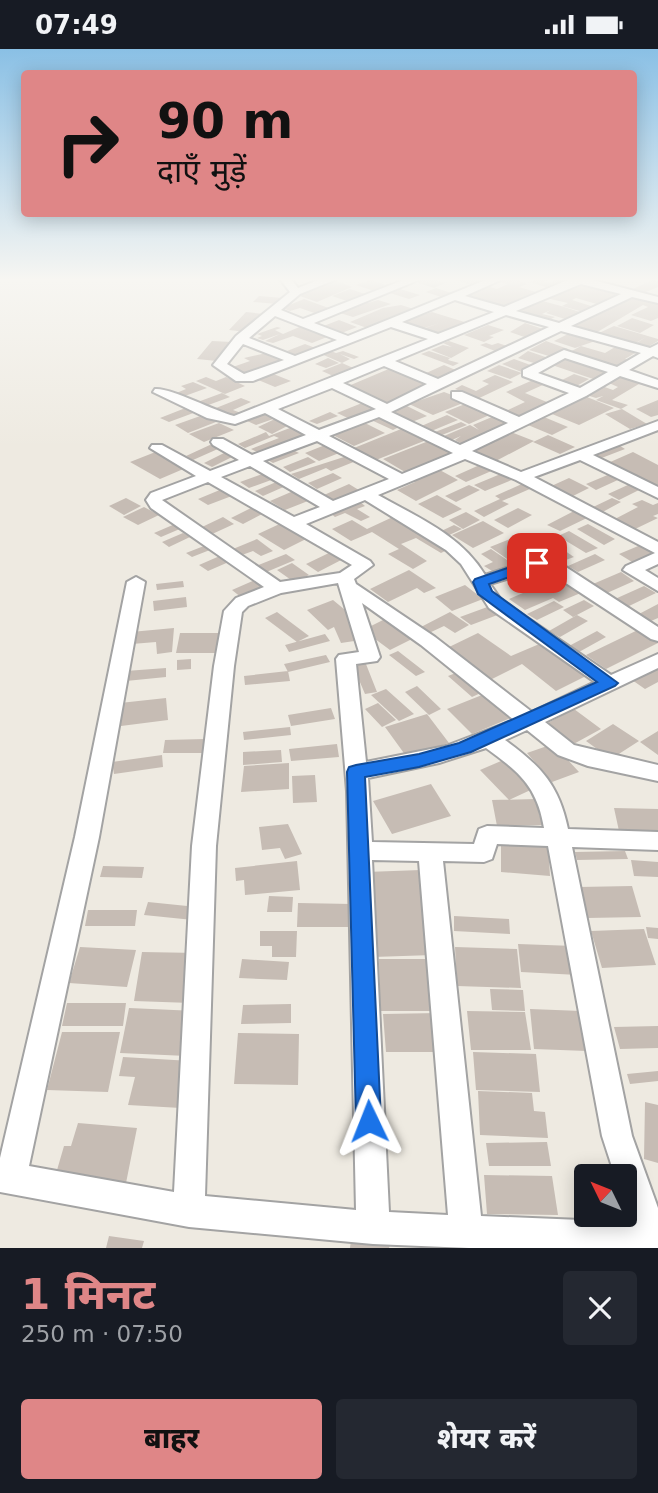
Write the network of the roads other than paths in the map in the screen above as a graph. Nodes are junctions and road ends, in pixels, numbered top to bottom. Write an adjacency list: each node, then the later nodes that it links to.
1 (245, 335): 8 (street)
2 (335, 335): 10 (street)
3 (361, 335): 10 (street)
4 (428, 335): 9 (street)
5 (450, 335): 9 (street)
6 (544, 335): 17 (street)
7 (596, 335): 11 (street)
8 (240, 339): 12 (street); 12 (street)
9 (440, 339): 13 (street)
10 (348, 340): 12 (street)
11 (656, 351): 14 (street)
12 (295, 360)
13 (385, 362): 15 (street); 17 (street)
14 (618, 372): 16 (street); 19 (street); 19 (street)
15 (332, 383): 21 (street); 22 (street)
16 (658, 384)
17 (440, 385): 22 (street)
18 (160, 392): 21 (street)
19 (581, 393): 23 (street)
20 (457, 395): 23 (street)
21 (268, 409): 25 (street)
22 (383, 411): 25 (street); 28 (street)
23 (521, 423): 28 (street)
24 (658, 425): 29 (street)
25 (320, 435): 30 (street); 33 (street)
26 (218, 442): 30 (street)
27 (157, 447): 31 (street)
28 (463, 452): 32 (street); 33 (street)
29 (580, 454): 32 (street); 34 (street)
30 (252, 460): 31 (street); 36 (street)
31 (211, 476): 37 (street); 44 (street)
32 (521, 478): 38 (street)
33 (401, 480): 35 (street)
34 (658, 493)
35 (366, 494): 36 (street); 42 (street)
36 (332, 507): 37 (street)
37 (293, 523): 41 (street)
38 (658, 549)
39 (658, 558): 43 (street)
40 (136, 582): 56 (street)
41 (347, 582): 44 (street); 48 (street); 50 (street)
42 (480, 582): 45 (street); 47 (street)
43 (658, 586)
44 (277, 587): 57 (street)
45 (658, 635)
46 (658, 660): 47 (street)
47 (610, 683): 48 (street)
48 (530, 720): 49 (street); 51 (street)
49 (487, 739): 50 (street); 52 (street)
50 (356, 772): 54 (street)
51 (658, 773)
52 (558, 839): 53 (street); 55 (street); 60 (street)
53 (658, 841)
54 (358, 851): 55 (street); 58 (street)
55 (430, 852): 59 (street)
56 (6, 1177): 57 (street)
57 (189, 1211): 58 (street)
58 (373, 1228): 59 (street)
59 (466, 1231): 61 (street)
60 (655, 1238): 61 (street)
61 (613, 1242)

